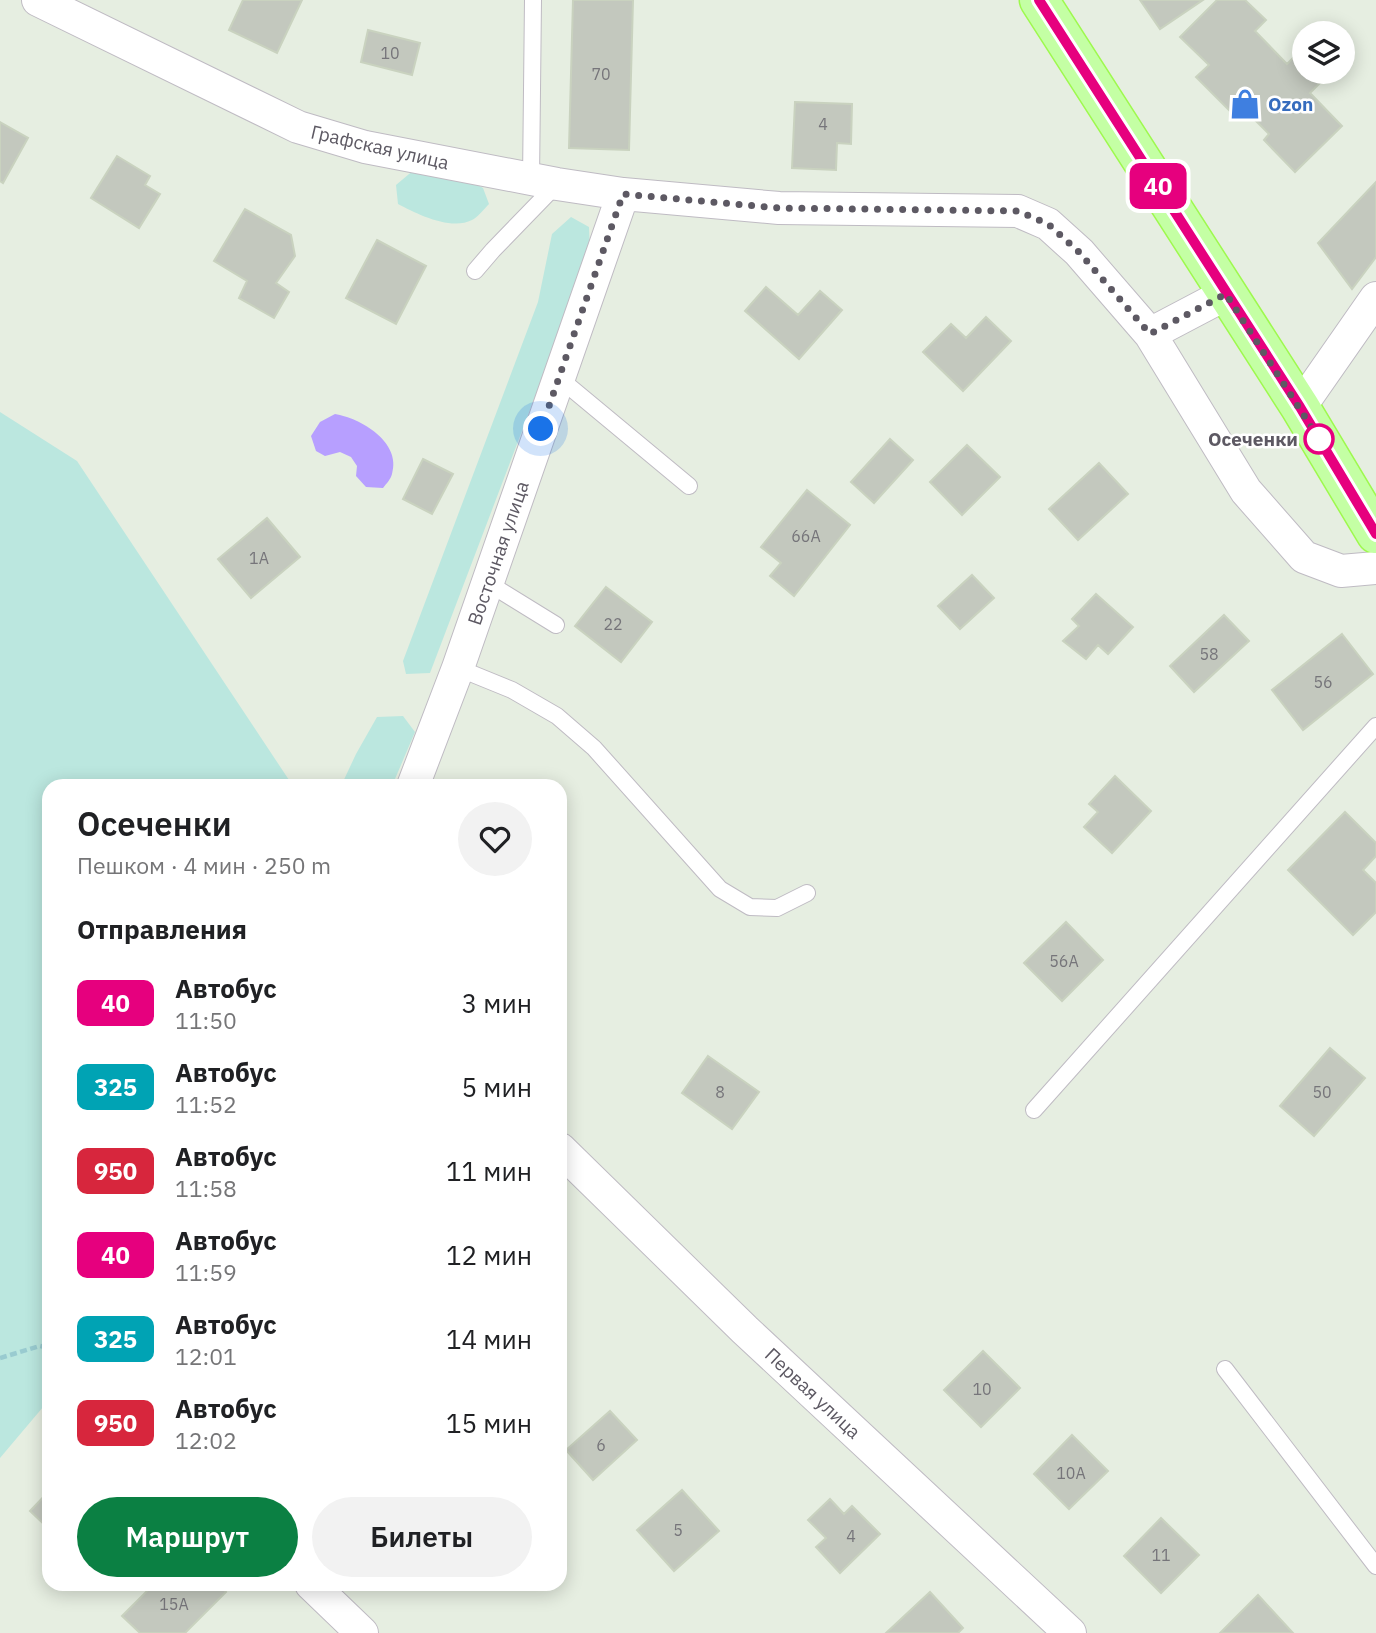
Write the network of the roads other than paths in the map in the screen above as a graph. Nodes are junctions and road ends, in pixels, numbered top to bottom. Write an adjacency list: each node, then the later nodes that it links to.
1 (38, 0): 4 (street, Графская улица)
2 (533, 0): 4 (lane)
3 (1039, 0): 7 (main road)
4 (544, 182): 5 (street, Графская улица); 6 (lane)
5 (623, 194): 9 (street); 10 (street, Восточная улица)
6 (475, 271)
7 (1226, 294): 9 (street); 11 (main road)
8 (1376, 298): 11 (street)
9 (1150, 334): 14 (street)
10 (559, 378): 12 (lane); 15 (street, Восточная улица)
11 (1300, 407): 13 (main road)
12 (689, 486)
13 (1376, 534)
14 (1376, 568)
15 (488, 583): 16 (lane); 17 (street, Восточная улица)
16 (556, 625)
17 (458, 668): 19 (street, Восточная улица); 20 (lane)
18 (1376, 726): 21 (lane)
19 (416, 779)
20 (807, 893)
21 (1034, 1110)
22 (567, 1156): 27 (street, Первая улица)
23 (1225, 1369): 24 (lane)
24 (1376, 1566)
25 (318, 1591): 26 (street)
26 (362, 1633)
27 (1070, 1633)

